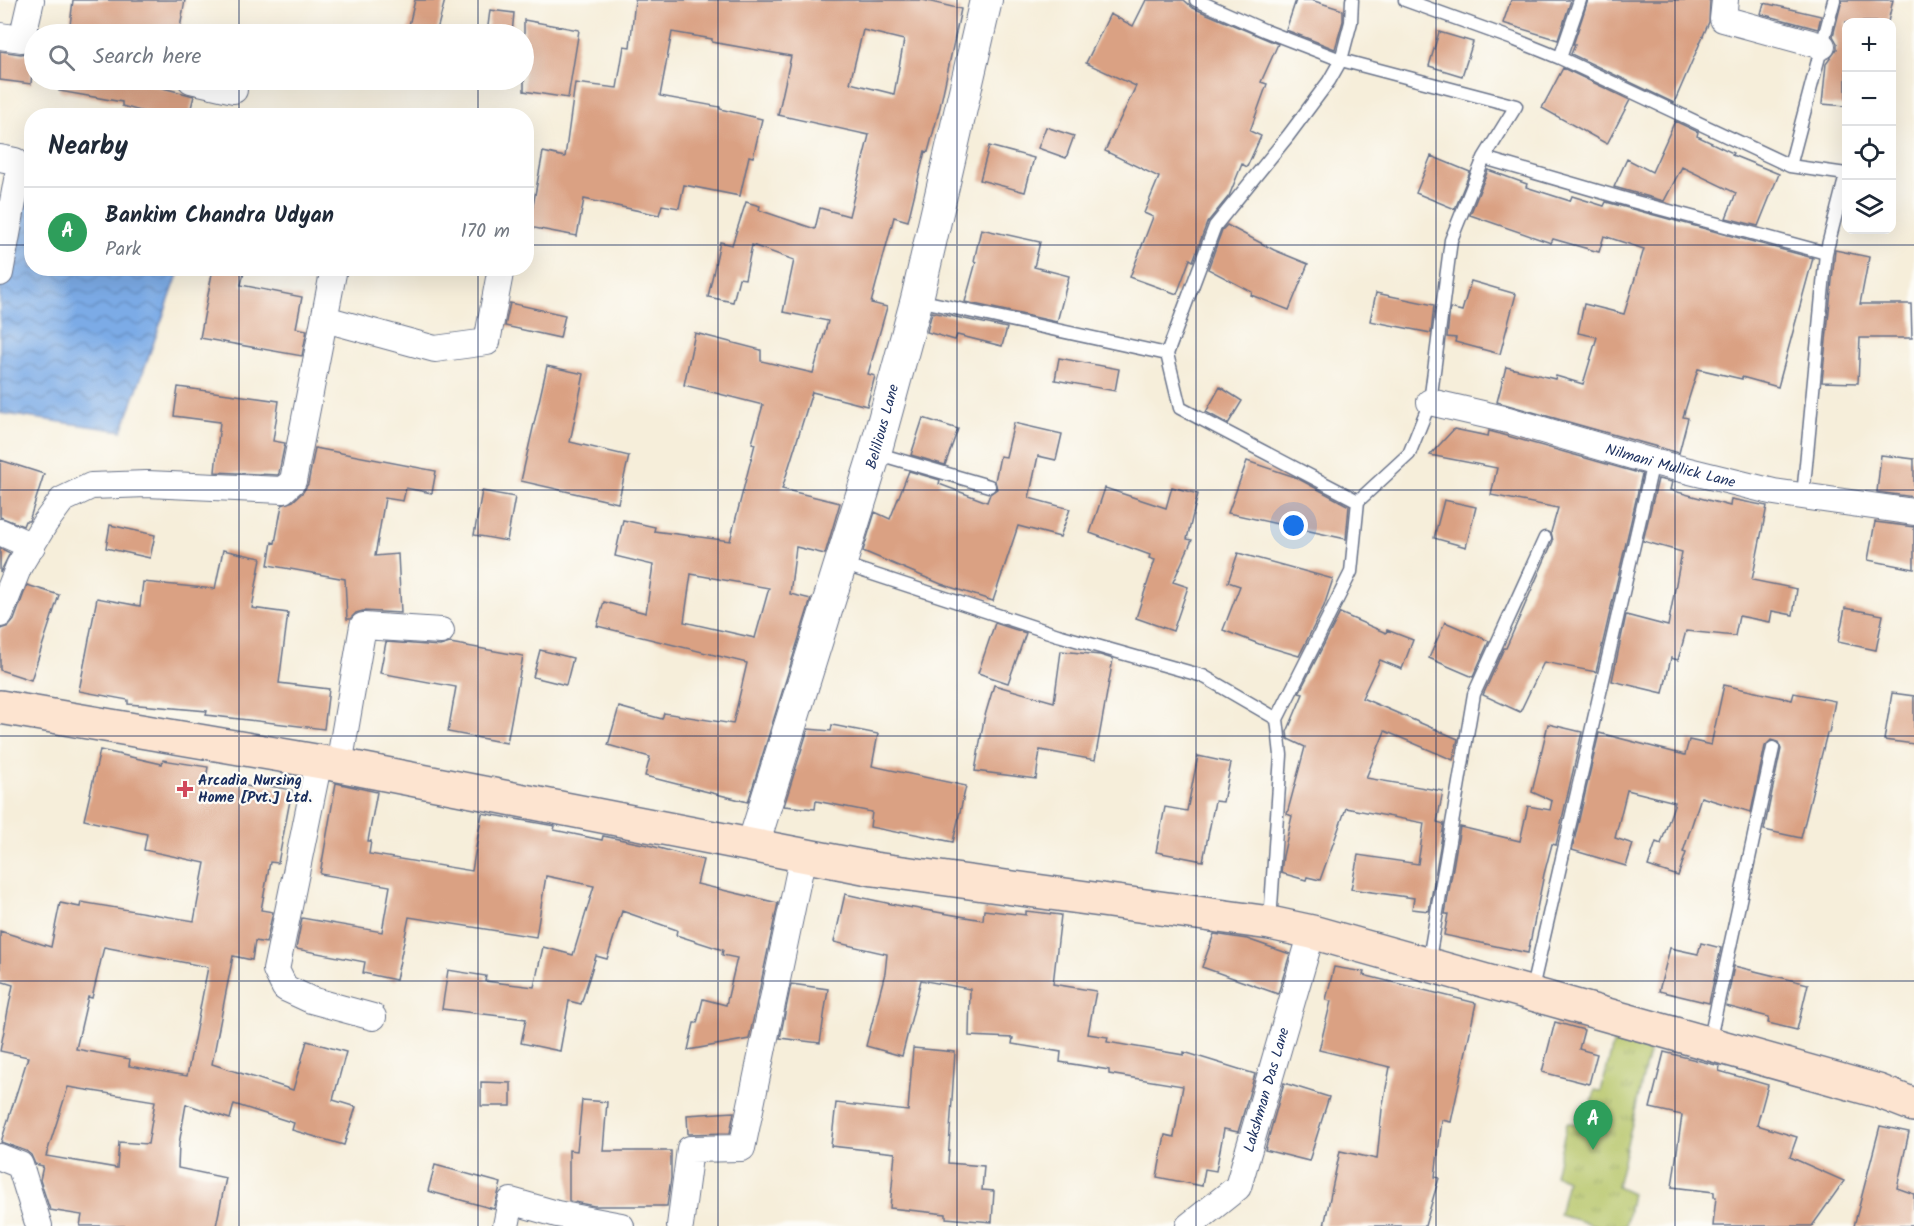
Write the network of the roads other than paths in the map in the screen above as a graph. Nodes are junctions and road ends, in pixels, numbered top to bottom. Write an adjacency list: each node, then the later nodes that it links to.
1 (31, 0): 9 (street)
2 (986, 0): 22 (street, Belilious Lane)
3 (1196, 0): 12 (lane)
4 (1352, 0): 12 (lane)
5 (1405, 0): 11 (lane)
6 (1580, 0): 11 (lane)
7 (1725, 0): 10 (street)
8 (1834, 0): 10 (lane)
9 (19, 38)
10 (1822, 46): 15 (lane)
11 (1560, 58): 15 (lane)
12 (1341, 60): 14 (lane); 24 (lane)
13 (0, 158): 19 (street)
14 (1485, 159): 18 (lane); 25 (lane)
15 (1790, 166): 16 (lane)
16 (1842, 174)
17 (1845, 180): 18 (lane)
18 (1826, 253): 29 (lane)
19 (0, 273)
20 (333, 276): 23 (street)
21 (499, 276): 23 (street)
22 (917, 299): 24 (lane); 26 (street, Belilious Lane)
23 (325, 319): 34 (street)
24 (1167, 354): 30 (lane)
25 (1430, 402): 27 (street, Nilmani Mullick Lane); 30 (lane)
26 (875, 453): 28 (lane); 35 (street, Belilious Lane)
27 (1653, 462): 29 (street, Nilmani Mullick Lane); 47 (lane)
28 (989, 486)
29 (1803, 496): 31 (street, Nilmani Mullick Lane)
30 (1358, 501): 39 (lane)
31 (1914, 512)
32 (0, 532): 34 (street)
33 (1545, 538): 46 (lane)
34 (32, 546): 36 (street)
35 (842, 564): 39 (lane); 42 (street, Belilious Lane)
36 (0, 614)
37 (441, 632): 41 (street)
38 (0, 707): 41 (main road)
39 (1277, 719): 44 (lane)
40 (1773, 748): 49 (lane)
41 (329, 763): 42 (main road); 48 (street)
42 (753, 845): 43 (main road)
43 (803, 855): 44 (main road); 55 (street)
44 (1270, 923): 45 (main road)
45 (1312, 932): 46 (main road); 56 (street, Lakshman Das Lane)
46 (1427, 966): 47 (main road)
47 (1531, 994): 49 (main road)
48 (373, 1017)
49 (1709, 1043): 50 (main road)
50 (1914, 1105)
51 (0, 1157): 52 (street)
52 (39, 1226)
53 (506, 1226): 54 (street)
54 (621, 1226)
55 (680, 1226)
56 (1189, 1226)

